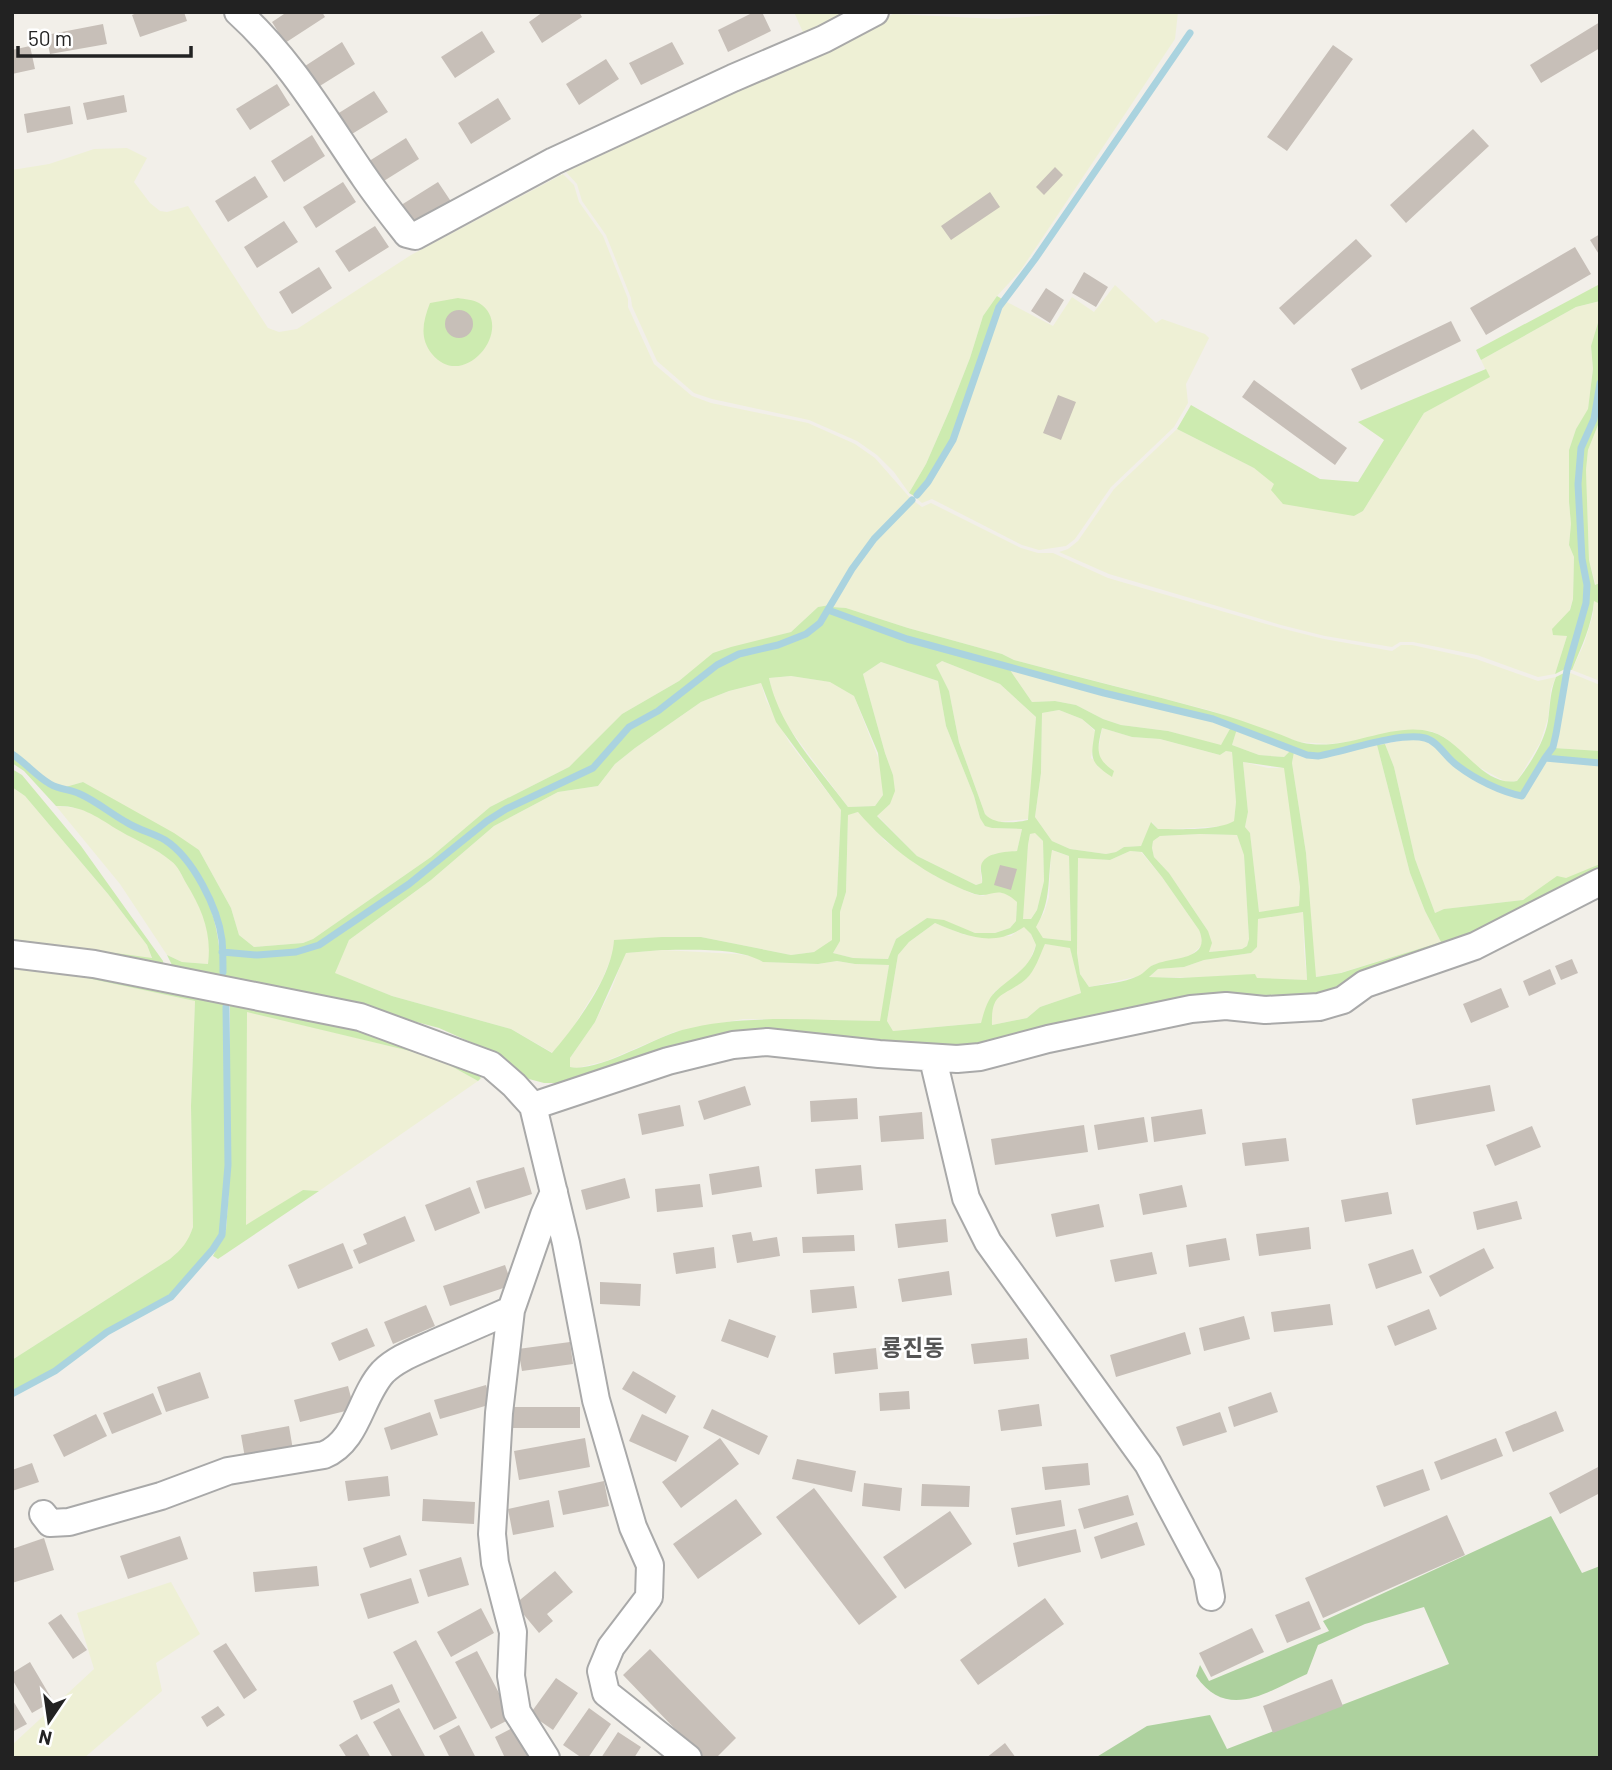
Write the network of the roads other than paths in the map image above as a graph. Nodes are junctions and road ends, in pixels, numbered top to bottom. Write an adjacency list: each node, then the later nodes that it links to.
1 (238, 12): 2 (street)
2 (875, 12)
3 (1600, 882): 5 (street)
4 (12, 954): 6 (street)
5 (933, 1059): 6 (street); 10 (street)
6 (533, 1106): 7 (street)
7 (554, 1192): 8 (street); 12 (street)
8 (511, 1310): 9 (street); 11 (street)
9 (43, 1514)
10 (1211, 1597)
11 (546, 1758)
12 (688, 1758)

